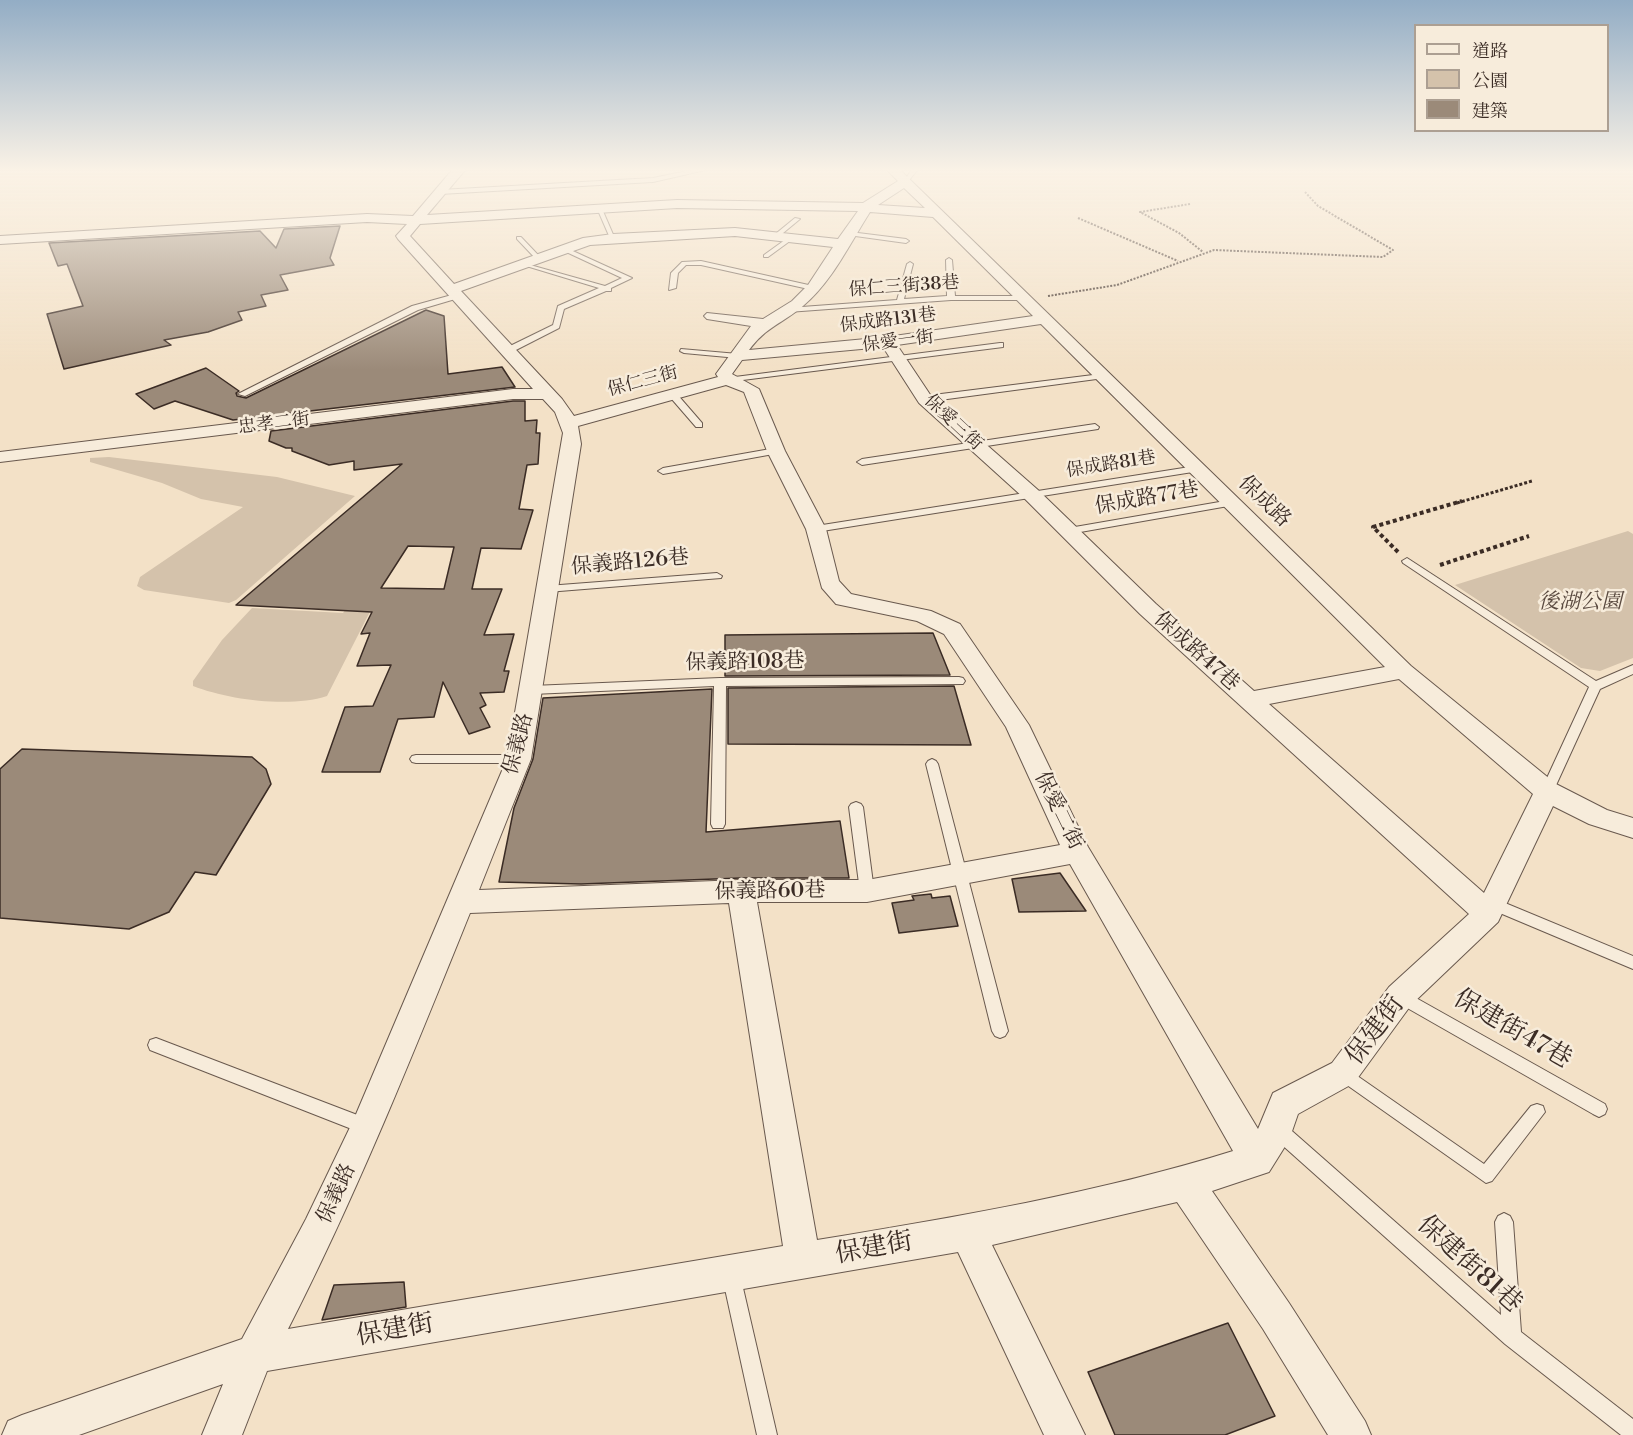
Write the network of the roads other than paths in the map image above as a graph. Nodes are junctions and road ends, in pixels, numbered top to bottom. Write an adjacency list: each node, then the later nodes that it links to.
1 (67, 236): 12 (street)
2 (403, 236): 23 (street)
3 (654, 236): 9 (street)
4 (767, 236): 7 (street)
5 (849, 236): 11 (street)
6 (959, 236): 25 (street, 保成路)
7 (775, 237): 10 (street)
8 (519, 238): 16 (lane)
9 (613, 238): 14 (street)
10 (791, 238): 11 (street); 15 (lane)
11 (847, 239): 13 (lane); 22 (street)
12 (0, 240)
13 (906, 241)
14 (564, 249): 16 (street); 20 (lane)
15 (766, 256)
16 (538, 258): 18 (street)
17 (949, 260): 24 (lane)
18 (525, 264): 20 (lane); 23 (street)
19 (909, 264): 26 (lane)
20 (608, 288): 32 (lane)
21 (672, 288): 22 (lane)
22 (813, 288): 27 (street)
23 (456, 292): 32 (street); 38 (lane)
24 (951, 298): 25 (lane, 保仁三街38巷); 26 (lane, 保仁三街38巷)
25 (1022, 298): 29 (street, 保成路)
26 (900, 302): 27 (lane, 保仁三街38巷)
27 (788, 310): 30 (street)
28 (712, 316): 30 (street)
29 (1043, 319): 33 (street, 保成路131巷); 36 (street, 保成路)
30 (765, 324): 35 (street)
31 (1000, 345): 33 (lane, 保愛一街)
32 (509, 350): 39 (street)
33 (892, 350): 35 (street, 保成路131巷); 37 (lane, 保愛一街); 41 (street, 保愛三街)
34 (684, 351): 35 (lane)
35 (738, 356): 37 (street)
36 (1101, 376): 41 (lane); 49 (street, 保成路)
37 (727, 380): 40 (street, 保仁三街); 46 (street, 保愛二街)
38 (242, 394)
39 (547, 394): 42 (street); 47 (street, 忠孝二街)
40 (673, 395): 42 (street, 保仁三街); 43 (lane)
41 (925, 399): 45 (street, 保愛三街)
42 (569, 423): 57 (street, 保義路)
43 (699, 425)
44 (1095, 427): 45 (lane)
45 (976, 444): 48 (lane); 51 (street, 保愛三街)
46 (776, 451): 50 (lane); 53 (street, 保愛二街)
47 (0, 457)
48 (862, 462)
49 (1196, 469): 51 (lane, 保成路81巷); 52 (street, 保成路)
50 (663, 471)
51 (1030, 494): 53 (lane); 54 (street, 保成路47巷)
52 (1231, 503): 54 (lane, 保成路77巷); 59 (street, 保成路)
53 (816, 529): 72 (street, 保愛二街)
54 (1069, 531): 64 (street, 保成路47巷)
55 (1407, 561): 62 (lane)
56 (717, 576): 57 (lane, 保義路126巷)
57 (547, 589): 63 (street, 保義路)
58 (1633, 669): 62 (lane)
59 (1403, 671): 64 (street, 保成路47巷); 68 (street, 保成路)
60 (959, 681): 61 (lane, 保義路108巷)
61 (720, 682): 63 (lane, 保義路108巷); 70 (lane)
62 (1595, 686): 68 (lane)
63 (532, 690): 66 (street, 保義路)
64 (1250, 700): 77 (street)
65 (416, 759): 66 (lane)
66 (519, 759): 76 (street, 保義路)
67 (932, 764): 73 (lane)
68 (1548, 791): 71 (street, 保成路); 77 (street, 保建街)
69 (856, 807): 75 (lane)
70 (718, 824)
71 (1633, 828)
72 (1077, 852): 73 (street, 保義路60巷); 87 (street, 保愛二街)
73 (960, 873): 75 (street, 保義路60巷); 80 (lane)
74 (741, 891): 75 (street, 保義路60巷); 76 (street, 保義路60巷); 91 (street)
75 (867, 891)
76 (458, 902): 85 (street, 保義路)
77 (1490, 909): 78 (lane); 79 (street, 保建街)
78 (1633, 963)
79 (1400, 996): 82 (street, 保建街); 83 (lane, 保建街47巷)
80 (1000, 1031)
81 (156, 1045): 85 (lane)
82 (1343, 1073): 84 (lane); 86 (street, 保建街)
83 (1599, 1109)
84 (1538, 1112)
85 (367, 1128): 94 (street, 保義路)
86 (1277, 1129): 87 (street, 保建街); 93 (lane, 保建街81巷)
87 (1257, 1160): 88 (street, 保建街)
88 (1185, 1183): 90 (street, 保建街); 100 (street)
89 (1504, 1222): 93 (lane)
90 (967, 1233): 91 (street, 保建街); 99 (street)
91 (803, 1262): 92 (street, 保建街)
92 (731, 1274): 94 (street, 保建街); 98 (lane)
93 (1512, 1337): 95 (lane, 保建街81巷)
94 (255, 1354): 96 (street, 保建街); 97 (street, 保義路)
95 (1633, 1432)
96 (22, 1435)
97 (222, 1435)
98 (766, 1435)
99 (1065, 1435)
100 (1351, 1435)

